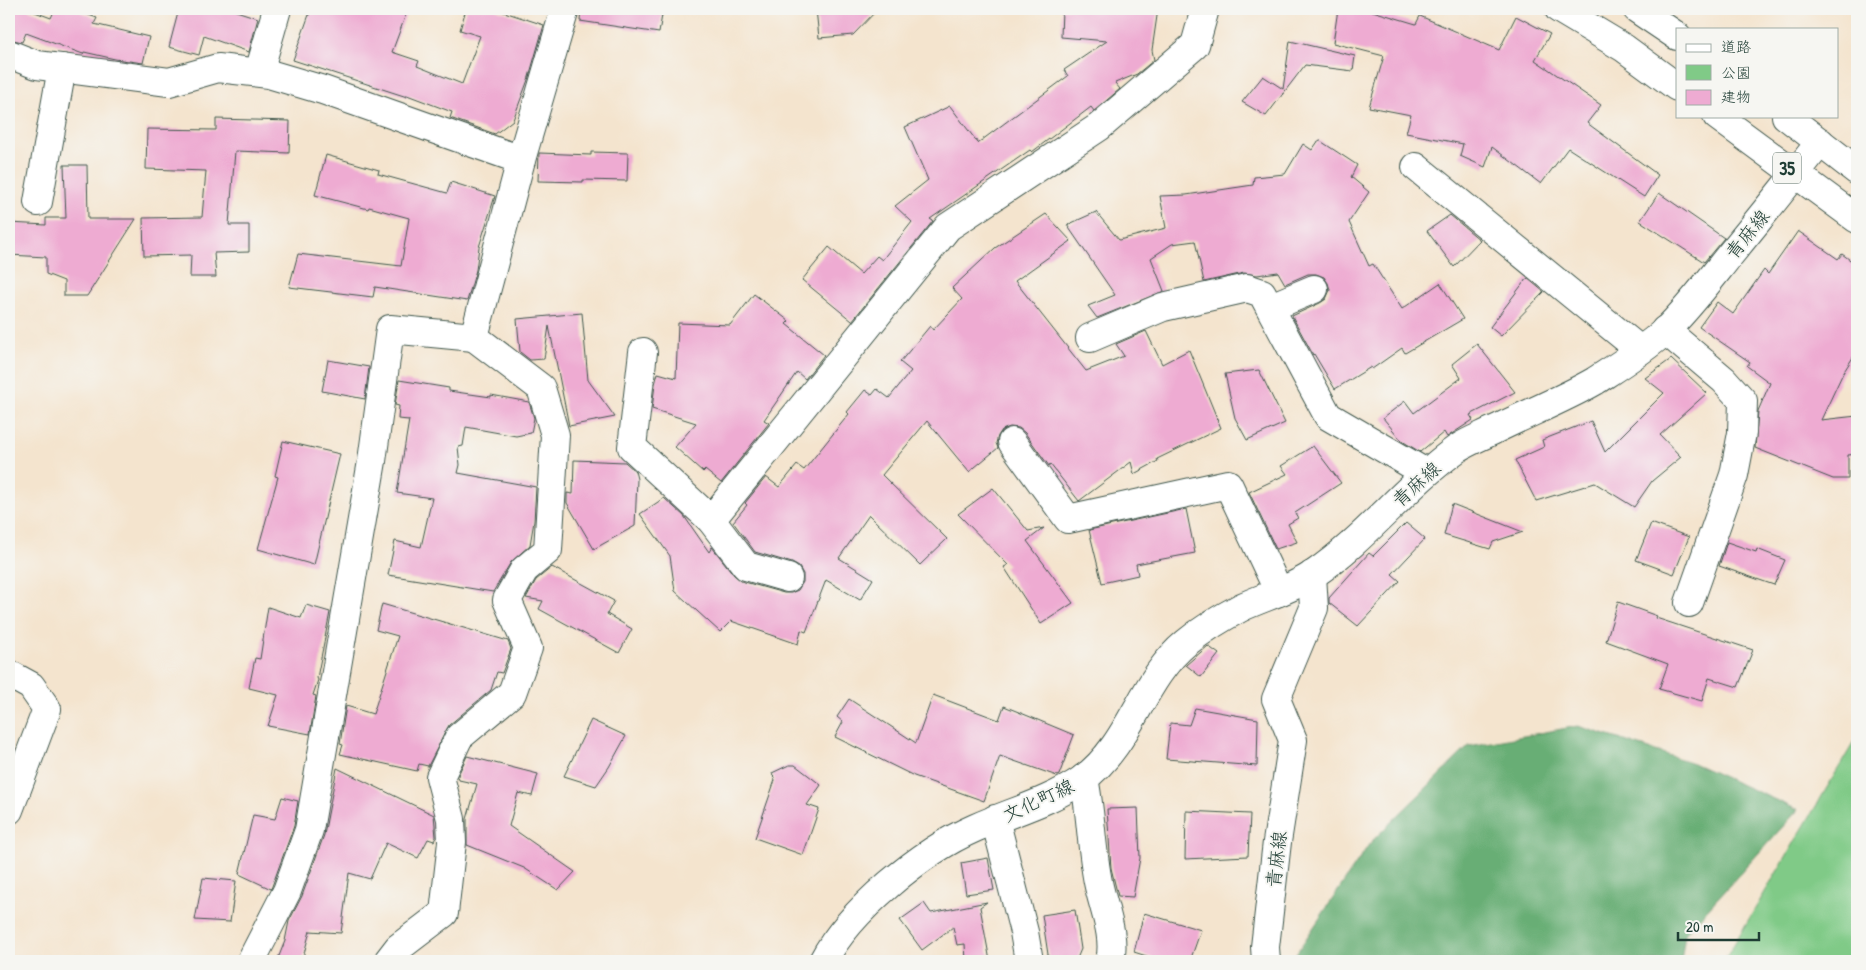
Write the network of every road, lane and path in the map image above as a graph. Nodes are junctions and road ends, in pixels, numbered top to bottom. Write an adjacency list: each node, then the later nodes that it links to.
1 (278, 9): 9 (street)
2 (564, 9): 14 (street)
3 (1205, 9): 29 (street)
4 (1559, 9): 10 (street)
5 (1637, 9): 6 (street)
6 (1676, 35)
7 (9, 54): 8 (street)
8 (62, 68): 9 (street); 18 (street)
9 (259, 72): 14 (street)
10 (1676, 86)
11 (1720, 118): 17 (street, 35)
12 (1789, 118): 13 (street, 35)
13 (1820, 142): 16 (street, 35); 17 (street, 青麻線)
14 (521, 160): 23 (street)
15 (1416, 167): 25 (street)
16 (1857, 171)
17 (1796, 174): 19 (street, 35); 22 (street, 青麻線)
18 (38, 202)
19 (1857, 219)
20 (1314, 289): 21 (street)
21 (1271, 307): 24 (street); 28 (street)
22 (1665, 330): 25 (street, 青麻線); 33 (street)
23 (474, 337): 38 (street); 39 (street)
24 (1090, 338)
25 (1640, 350): 28 (street, 青麻線)
26 (643, 352): 29 (street)
27 (1012, 442): 32 (street)
28 (1426, 473): 30 (street, 青麻線)
29 (711, 520): 31 (street)
30 (1312, 575): 32 (street, 文化町線); 43 (street, 青麻線)
31 (788, 578)
32 (1279, 592): 35 (street, 文化町線)
33 (1689, 603)
34 (9, 674): 36 (street)
35 (1084, 778): 37 (street, 文化町線); 42 (street)
36 (9, 810)
37 (996, 819): 40 (street, 文化町線); 41 (street)
38 (251, 961)
39 (388, 961)
40 (823, 961)
41 (1029, 961)
42 (1110, 961)
43 (1266, 961)

